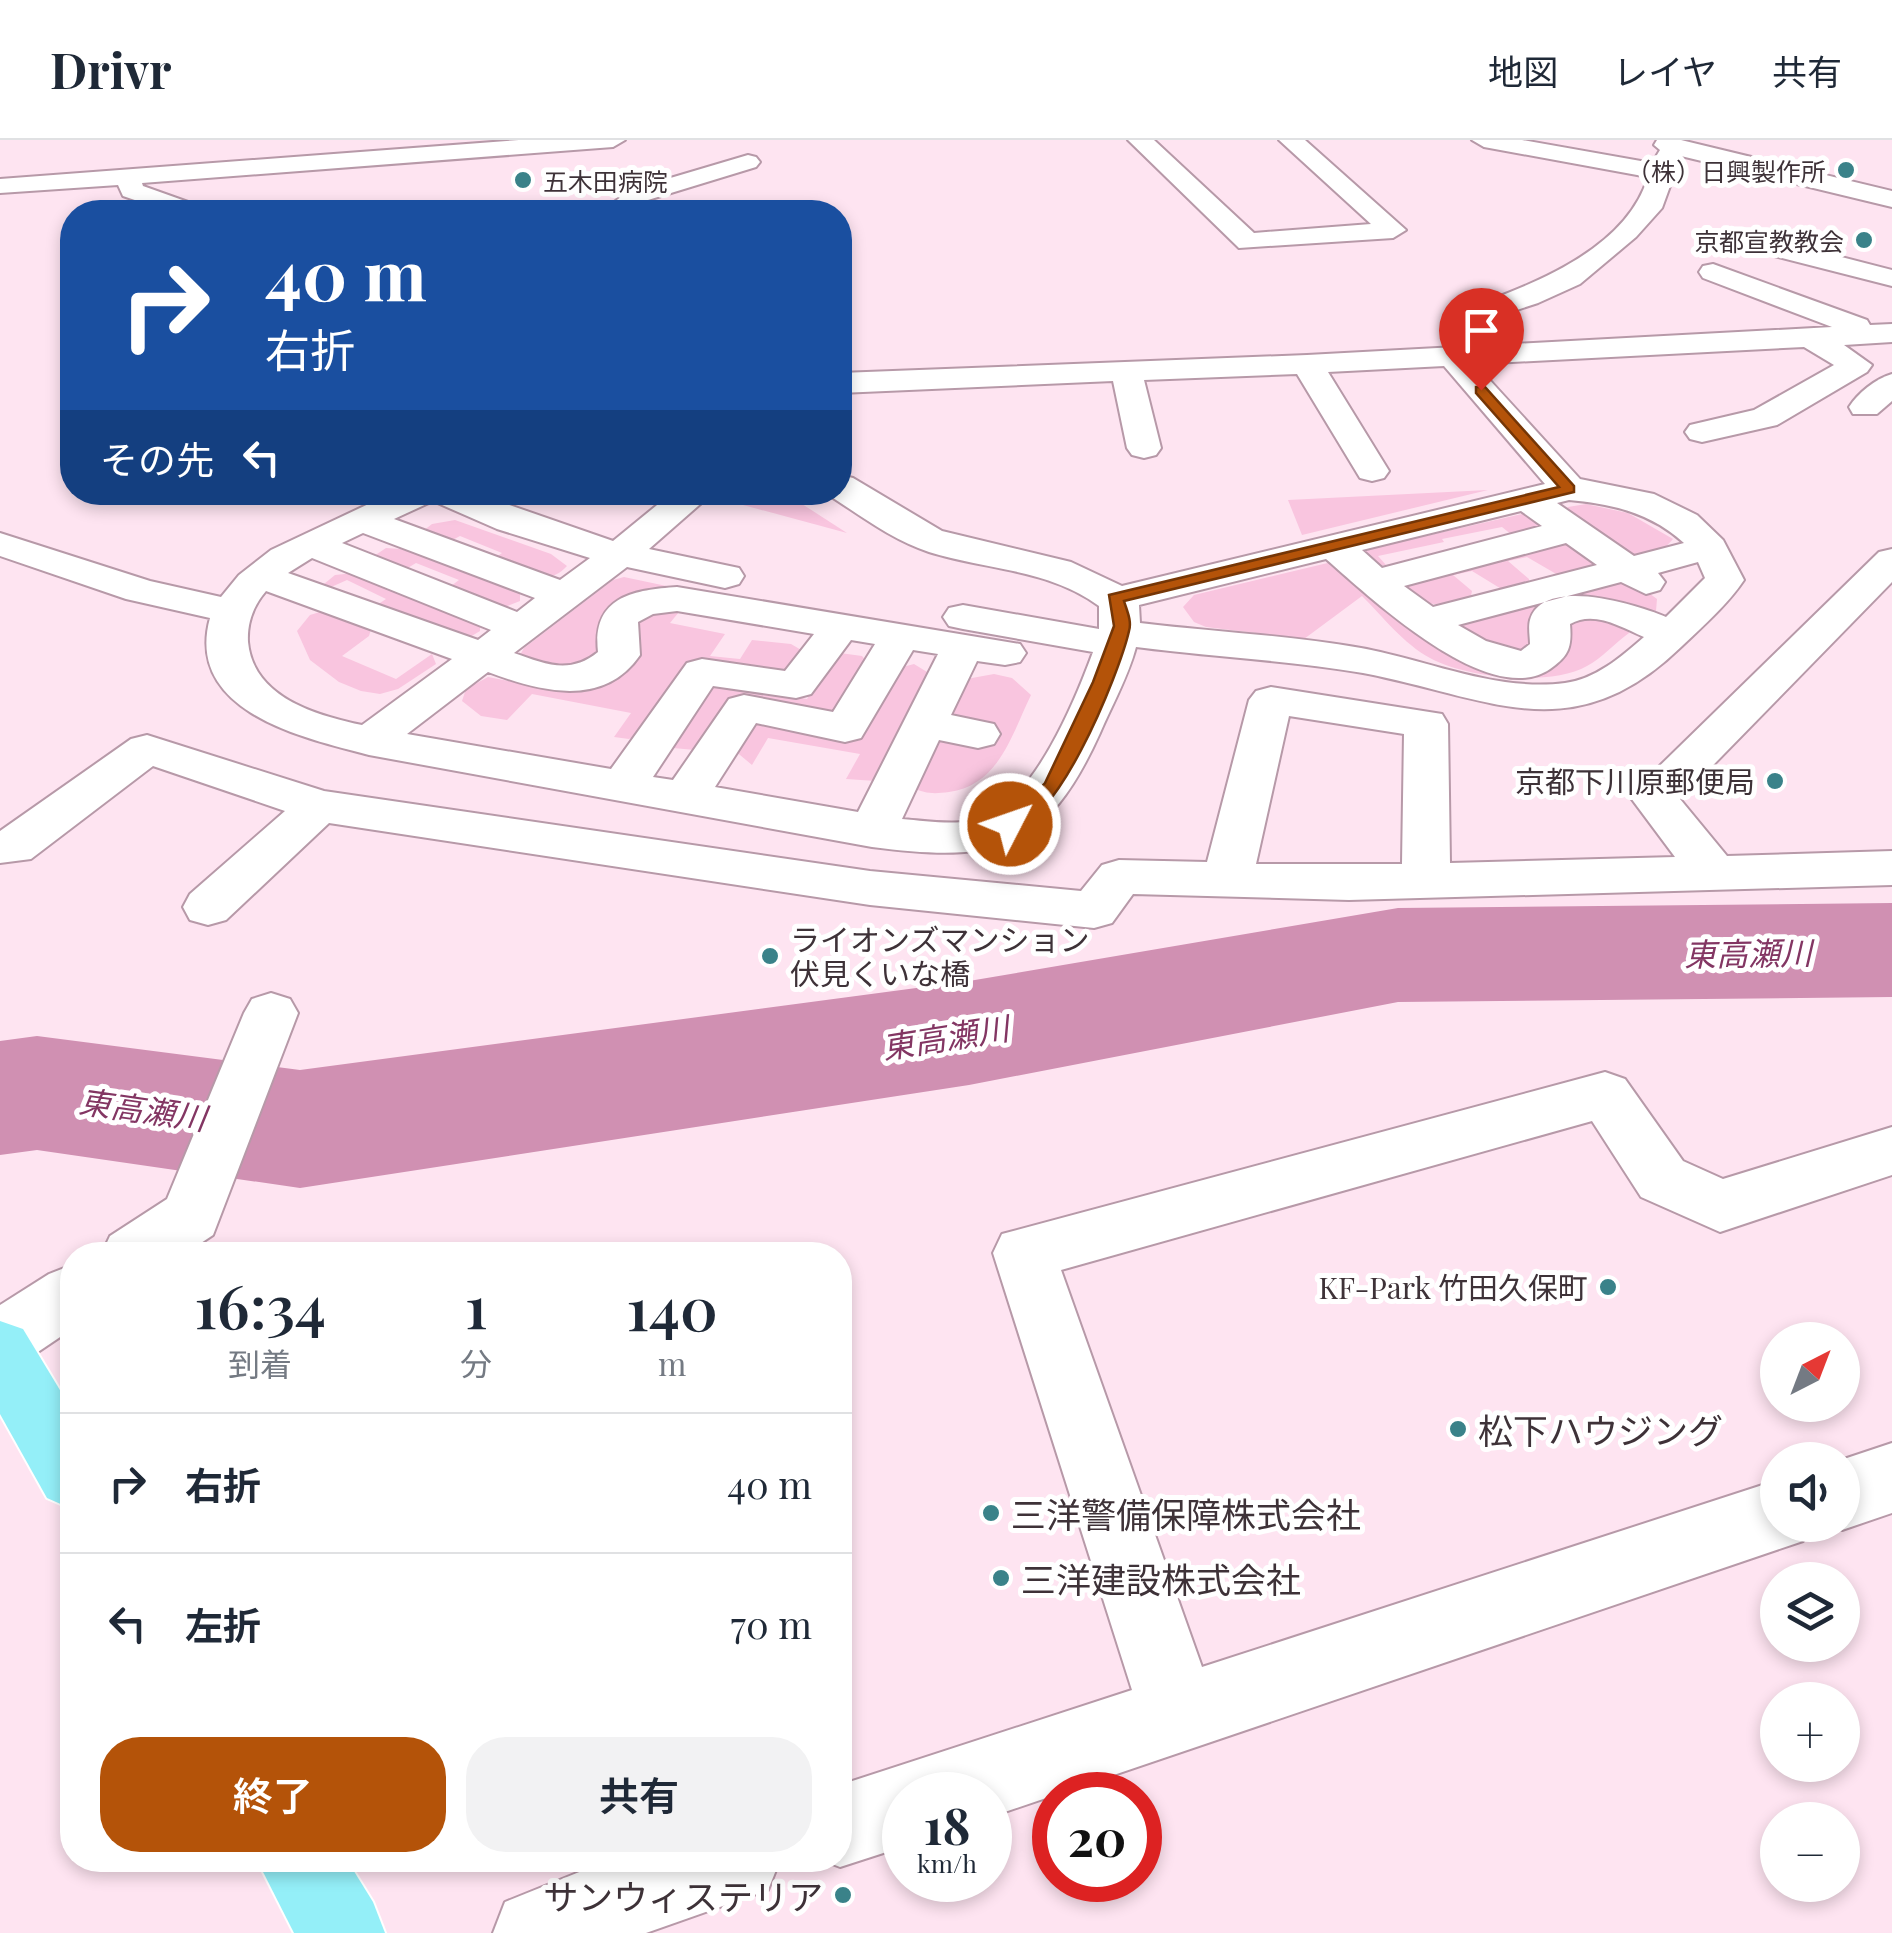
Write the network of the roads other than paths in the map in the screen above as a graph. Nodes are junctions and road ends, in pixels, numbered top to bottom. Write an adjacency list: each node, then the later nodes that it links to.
1 (612, 140): 8 (street)
2 (1140, 140): 3 (street)
3 (1291, 140)
4 (1484, 140): 7 (street)
5 (1673, 144): 7 (street); 10 (street)
6 (748, 162): 12 (street)
7 (1664, 173): 16 (street)
8 (128, 176): 9 (street); 11 (street)
9 (0, 186)
10 (1892, 198)
11 (160, 200)
12 (631, 200)
13 (1752, 242): 15 (street)
14 (1714, 272): 18 (street)
15 (1892, 278)
16 (1462, 319)
17 (1809, 338): 18 (street); 19 (street); 25 (street)
18 (1879, 341)
19 (1307, 364): 21 (street); 27 (street)
20 (1458, 365): 28 (street)
21 (1126, 371): 22 (street); 26 (street)
22 (852, 382)
23 (1892, 384): 24 (street)
24 (1865, 407)
25 (1702, 432)
26 (1144, 448)
27 (1372, 471)
28 (1569, 489): 30 (street); 39 (street)
29 (852, 494): 53 (street)
30 (1526, 498): 35 (street); 37 (street)
31 (398, 505): 34 (street)
32 (469, 505): 40 (street)
33 (671, 505): 40 (street)
34 (365, 521): 38 (street); 48 (street)
35 (1571, 530): 43 (street); 46 (street)
36 (0, 544): 50 (street)
37 (1331, 544): 46 (street); 53 (street)
38 (312, 545): 45 (street); 55 (street)
39 (1710, 548): 43 (street); 52 (street)
40 (620, 554): 48 (street); 53 (street)
41 (1518, 559): 47 (street)
42 (1892, 560): 67 (street)
43 (1624, 568): 47 (street); 52 (street)
44 (1465, 575): 49 (street)
45 (260, 576): 50 (street); 57 (street)
46 (1377, 581): 51 (street)
47 (1552, 588): 49 (street)
48 (563, 595): 55 (street)
49 (1496, 602): 51 (street)
50 (231, 611): 60 (street)
51 (1426, 620): 52 (street)
52 (1681, 623): 53 (street)
53 (1117, 625): 64 (street)
54 (841, 626): 56 (street); 57 (street); 61 (street)
55 (520, 628): 57 (street)
56 (901, 635): 58 (street); 62 (street)
57 (479, 657): 60 (street)
58 (925, 724): 59 (street); 64 (street)
59 (978, 734)
60 (369, 741): 61 (street)
61 (623, 786): 62 (street)
62 (685, 797): 64 (street)
63 (319, 806): 65 (street); 68 (street); 70 (street)
64 (872, 831)
65 (0, 847)
66 (1892, 868): 67 (street)
67 (1712, 870): 69 (street)
68 (1228, 878): 69 (street); 69 (street)
69 (1426, 880)
70 (208, 907)
71 (272, 1013): 73 (street)
72 (1892, 1151): 81 (street)
73 (152, 1242)
74 (60, 1302): 75 (street)
75 (0, 1341)
76 (0, 1351): 77 (main road)
77 (60, 1454)
78 (1892, 1478): 79 (street)
79 (1860, 1488)
80 (1760, 1522): 81 (street)
81 (1179, 1714): 82 (street)
82 (1004, 1772)
83 (882, 1812): 84 (street)
84 (852, 1822)
85 (306, 1872): 87 (main road)
86 (702, 1872): 88 (street)
87 (342, 1933)
88 (536, 1933)

